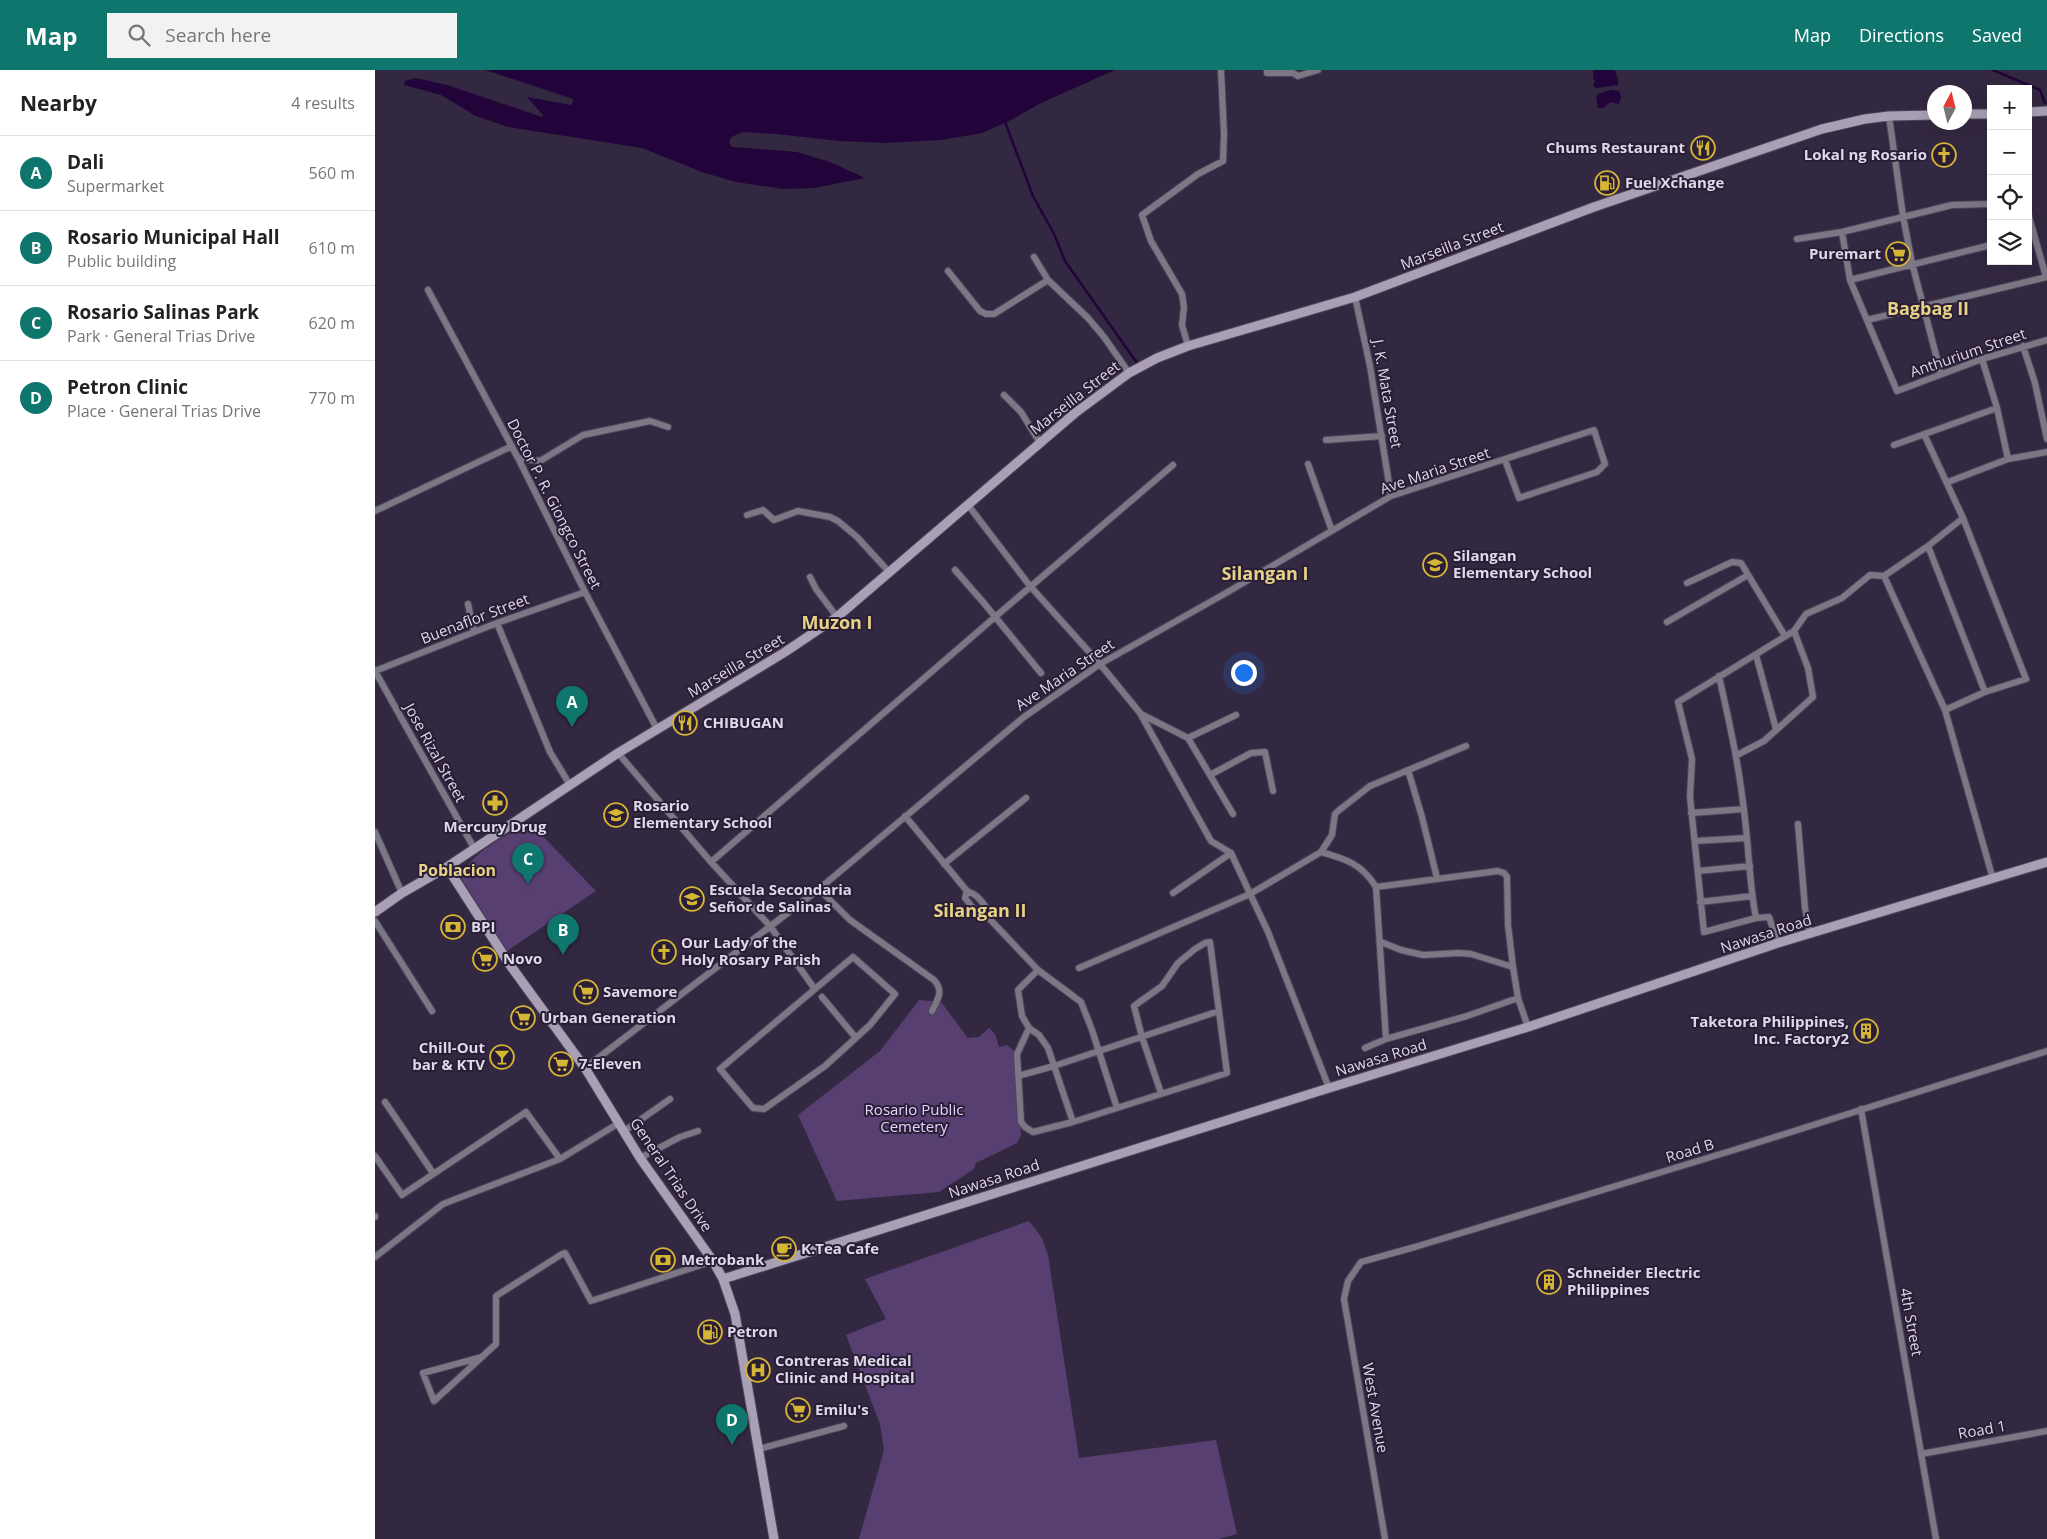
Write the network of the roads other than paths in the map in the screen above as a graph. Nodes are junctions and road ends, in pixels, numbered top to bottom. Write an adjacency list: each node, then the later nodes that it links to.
1 (1221, 70): 27 (street)
2 (1267, 70): 3 (street)
3 (1317, 70)
4 (2047, 111): 5 (main road)
5 (2032, 112)
6 (1972, 114): 7 (main road)
7 (1987, 114)
8 (1927, 115): 9 (main road, Marseilla Street)
9 (1889, 116): 11 (street); 23 (main road, Marseilla Street)
10 (1987, 204): 11 (street)
11 (1903, 216): 12 (street); 17 (street)
12 (1842, 232): 14 (street); 21 (street)
13 (2032, 236): 19 (street)
14 (1797, 239)
15 (1987, 247): 17 (street)
16 (1034, 256): 20 (street)
17 (1912, 263): 21 (street); 24 (street)
18 (948, 271): 20 (street)
19 (2047, 277): 24 (street)
20 (1048, 280): 30 (street)
21 (1850, 280): 25 (street)
22 (428, 290): 41 (street, Doctor P. R. Giongco Street)
23 (1355, 297): 27 (main road, Marseilla Street); 36 (street, J. K. Mata Street)
24 (1923, 306): 25 (street); 31 (street)
25 (1867, 320): 31 (street, Anthurium Street)
26 (2047, 340): 28 (street, Anthurium Street)
27 (1188, 346): 30 (main road, Marseilla Street)
28 (2023, 346): 29 (street, Anthurium Street); 37 (street)
29 (1982, 359): 31 (street, Anthurium Street); 33 (street)
30 (1129, 373): 39 (main road, Marseilla Street)
31 (1941, 374)
32 (1004, 394): 39 (street)
33 (1997, 408): 35 (street); 44 (street)
34 (668, 427): 43 (street)
35 (1924, 434): 40 (street); 48 (street)
36 (1383, 436): 38 (street); 49 (street, J. K. Mata Street)
37 (2047, 439)
38 (1326, 440)
39 (1040, 443): 50 (main road, Marseilla Street)
40 (1894, 445)
41 (513, 446): 43 (street, Doctor P. R. Giongco Street); 51 (street)
42 (2047, 452): 44 (street)
43 (518, 458): 63 (street, Doctor P. R. Giongco Street)
44 (2009, 459): 48 (street)
45 (1505, 460): 45 (street, Ave Maria Street); 49 (street, Ave Maria Street)
46 (1309, 464): 54 (street)
47 (1173, 466): 62 (street)
48 (1948, 482): 53 (street)
49 (1391, 496): 54 (street, Ave Maria Street)
50 (968, 505): 57 (main road, Marseilla Street); 62 (street)
51 (375, 511)
52 (747, 515): 57 (street)
53 (1963, 518): 55 (street); 77 (street)
54 (1331, 531): 73 (street, Ave Maria Street)
55 (1928, 546): 59 (street); 77 (street)
56 (955, 570): 66 (street)
57 (890, 573): 65 (main road, Marseilla Street)
58 (1748, 575): 61 (street); 67 (street); 71 (street)
59 (1884, 576): 69 (street); 78 (street)
60 (810, 577): 65 (street)
61 (1687, 583)
62 (1030, 586): 66 (street); 73 (street)
63 (585, 592): 68 (street, Buenaflor Street); 82 (street, Doctor P. R. Giongco Street)
64 (468, 604): 70 (street)
65 (837, 617): 82 (main road, Marseilla Street)
66 (995, 617): 75 (street); 103 (street)
67 (1667, 622)
68 (497, 623): 70 (street, Buenaflor Street); 89 (street)
69 (1794, 631): 71 (street); 81 (street)
70 (474, 632): 74 (street, Buenaflor Street)
71 (1785, 636): 72 (street)
72 (1756, 655): 76 (street); 81 (street)
73 (1099, 664): 79 (street); 95 (street, Ave Maria Street)
74 (375, 671): 100 (street, Jose Rizal Street)
75 (1041, 673)
76 (1719, 676): 86 (street); 93 (street)
77 (1985, 692): 78 (street)
78 (1945, 710): 110 (street)
79 (1140, 713): 83 (street); 102 (street)
80 (1236, 715): 83 (street)
81 (1776, 729): 86 (street)
82 (657, 730): 85 (main road, Marseilla Street)
83 (1188, 738): 88 (street)
84 (1466, 746): 87 (street)
85 (618, 753): 89 (main road, Marseilla Street); 103 (street)
86 (1737, 755): 92 (street)
87 (1408, 770): 101 (street); 109 (street)
88 (1210, 775): 90 (street); 94 (street)
89 (570, 785): 100 (main road, Marseilla Street)
90 (1273, 791)
91 (1027, 798): 105 (street)
92 (1744, 809): 93 (street); 98 (street)
93 (1691, 813): 99 (street)
94 (1233, 814)
95 (905, 816): 105 (street); 112 (street, Ave Maria Street)
96 (1798, 824): 124 (street)
97 (375, 832): 114 (street)
98 (1747, 838): 99 (street); 106 (street)
99 (1695, 842): 108 (street)
100 (474, 848): 107 (main road, Marseilla Street)
101 (1321, 852): 111 (street); 116 (street)
102 (1231, 853): 115 (street); 116 (street)
103 (711, 862): 123 (street)
104 (2047, 862): 110 (main road, Nawasa Road)
105 (944, 864): 113 (street)
106 (1749, 866): 108 (street); 117 (street)
107 (447, 867): 114 (main road, Marseilla Street); 145 (main road, General Trias Drive)
108 (1698, 871): 118 (street)
109 (1437, 878): 111 (street); 127 (street)
110 (1993, 879): 124 (main road, Nawasa Road)
111 (1376, 887): 125 (street)
112 (819, 889): 123 (street, Ave Maria Street); 134 (street)
113 (967, 891): 120 (street); 120 (street)
114 (402, 893): 119 (main road, Marseilla Street)
115 (1173, 893)
116 (1250, 894): 128 (street); 147 (street)
117 (1752, 896): 118 (street); 121 (street)
118 (1700, 902): 121 (street)
119 (375, 912)
120 (983, 912): 129 (street)
121 (1756, 918): 126 (street)
122 (375, 921): 133 (street)
123 (770, 926): 130 (street); 145 (street, Ave Maria Street)
124 (1810, 934): 126 (main road, Nawasa Road)
125 (1381, 942): 127 (street); 140 (street)
126 (1778, 943): 136 (main road, Nawasa Road)
127 (1513, 967): 132 (street)
128 (1079, 968)
129 (1038, 970): 137 (street); 142 (street)
130 (814, 988): 138 (street); 138 (street)
131 (821, 997): 138 (street)
132 (1518, 998): 136 (street); 140 (street)
133 (432, 1010)
134 (932, 1011)
135 (1219, 1011): 139 (street); 139 (street); 148 (street)
136 (1528, 1027): 147 (main road, Nawasa Road)
137 (1029, 1028): 144 (street); 146 (street)
138 (857, 1038)
139 (1142, 1038): 142 (street); 148 (street)
140 (1386, 1039): 141 (street)
141 (1365, 1048)
142 (1098, 1051): 144 (street); 151 (street)
143 (2047, 1051): 152 (street, Road B)
144 (1054, 1066): 146 (street); 153 (street)
145 (585, 1068): 154 (main road, General Trias Drive)
146 (1018, 1076): 153 (street)
147 (1329, 1088): 163 (main road, Nawasa Road)
148 (1161, 1093): 151 (street)
149 (670, 1100): 156 (street)
150 (385, 1102): 160 (street)
151 (1117, 1108): 153 (street)
152 (1861, 1109): 164 (street, Road B); 169 (street, 4th Street)
153 (1073, 1122)
154 (619, 1123): 156 (main road, General Trias Drive); 159 (street)
155 (698, 1131): 158 (street)
156 (623, 1132): 158 (main road, General Trias Drive)
157 (375, 1156): 160 (street)
158 (640, 1158): 162 (main road, General Trias Drive)
159 (560, 1159): 160 (street); 161 (street)
160 (433, 1173)
161 (375, 1257)
162 (713, 1261): 163 (main road, General Trias Drive); 165 (street)
163 (723, 1279): 168 (main road, General Trias Drive)
164 (1348, 1281): 171 (street, West Avenue)
165 (483, 1357): 165 (street)
166 (844, 1426): 168 (street)
167 (2047, 1431): 169 (street, Road 1)
168 (759, 1449): 170 (main road, General Trias Drive)
169 (1921, 1454): 172 (street, 4th Street)
170 (774, 1539)
171 (1385, 1539)
172 (1935, 1539)

